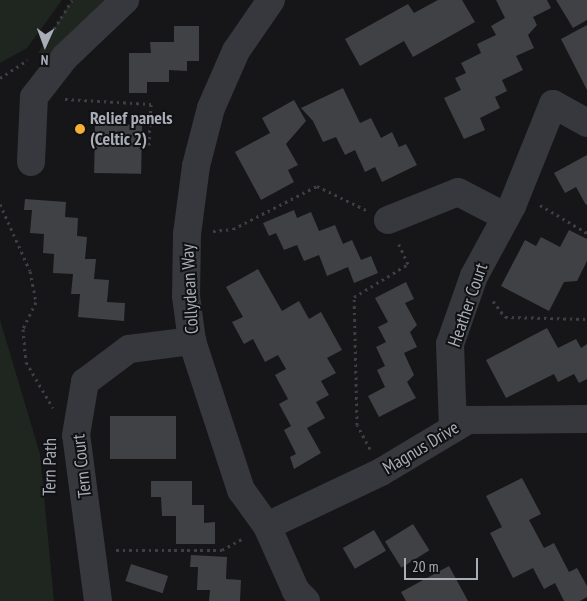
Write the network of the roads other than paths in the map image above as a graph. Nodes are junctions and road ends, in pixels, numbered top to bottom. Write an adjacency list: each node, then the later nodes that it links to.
1 (125, 0): 4 (street)
2 (264, 2): 7 (street, Collydean Way)
3 (587, 123): 5 (street, Heather Court)
4 (31, 162)
5 (506, 217): 6 (street); 9 (street, Heather Court)
6 (388, 220)
7 (192, 341): 10 (street, Collydean Way); 11 (street, Tern Court)
8 (587, 418): 9 (street, Magnus Drive)
9 (453, 429): 10 (street, Magnus Drive)
10 (267, 526): 12 (street, Collydean Way)
11 (98, 601)
12 (306, 601)

